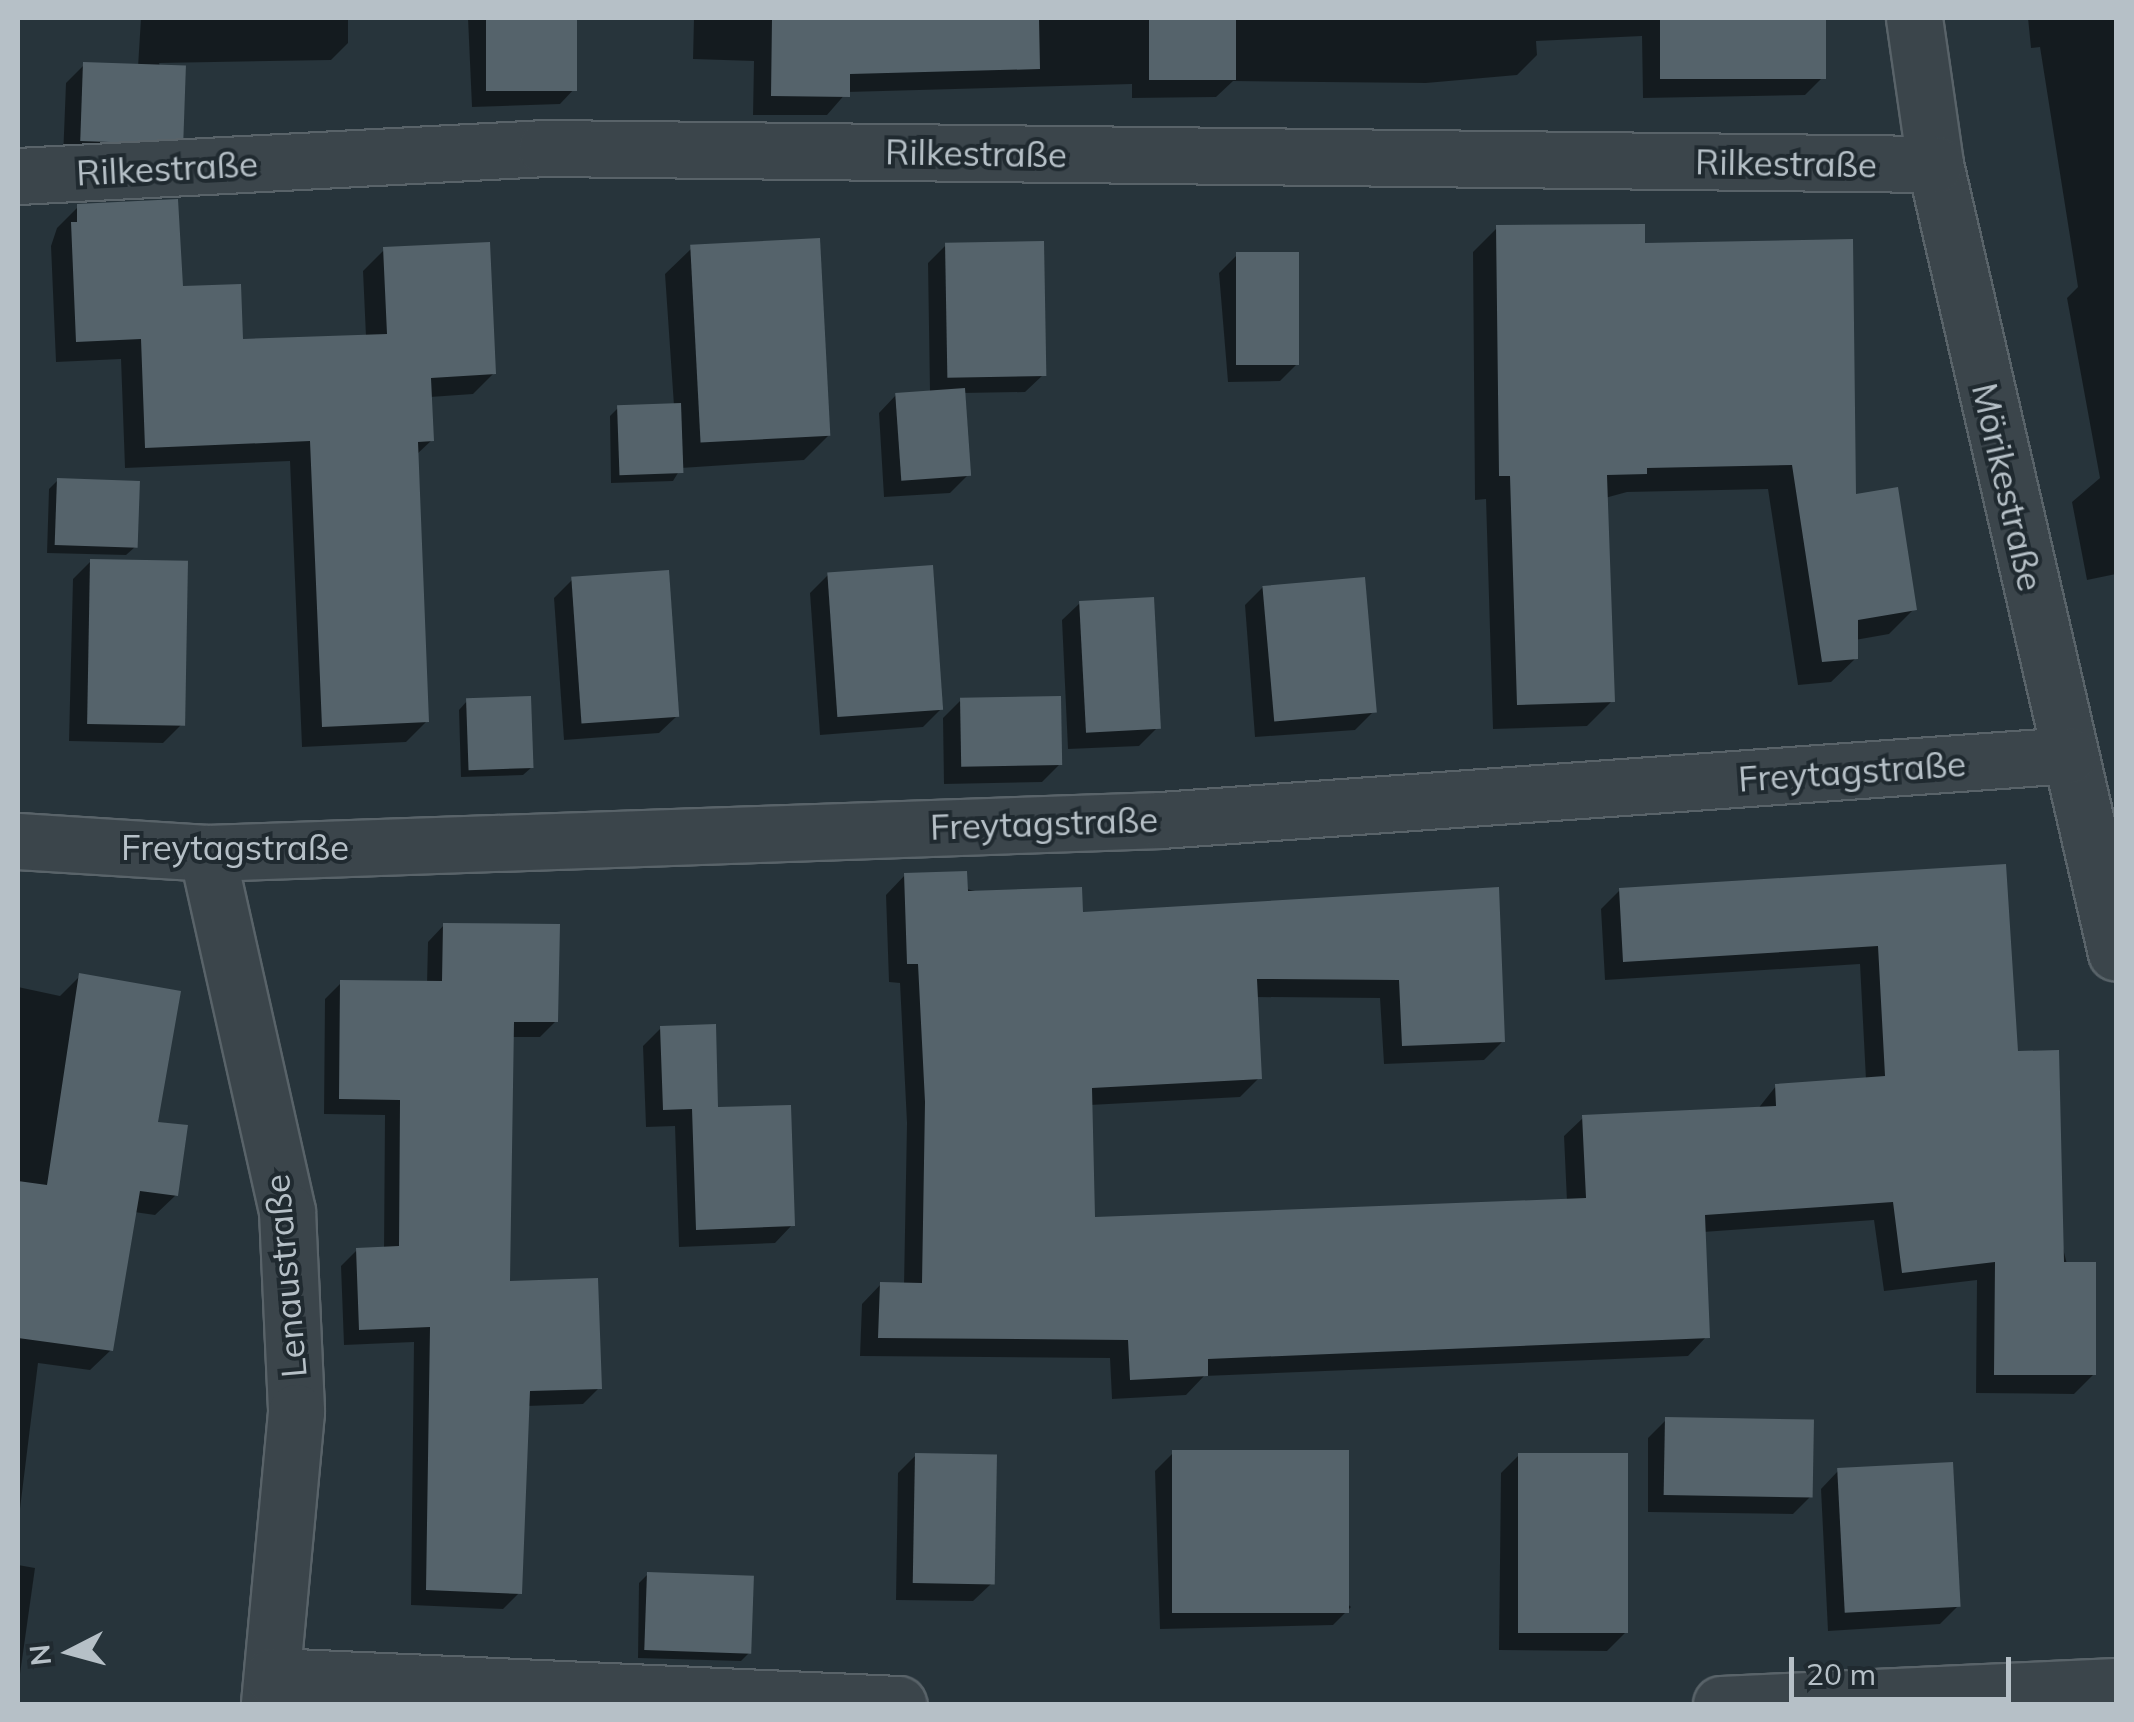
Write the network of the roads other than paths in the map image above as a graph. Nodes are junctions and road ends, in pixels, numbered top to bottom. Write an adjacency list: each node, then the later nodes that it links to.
1 (1914, 18): 2 (street, Mörikestraße)
2 (1935, 164): 3 (street, Rilkestraße); 4 (street, Mörikestraße)
3 (18, 176)
4 (2069, 755): 6 (street, Freytagstraße); 7 (street, Mörikestraße)
5 (18, 841): 6 (street, Freytagstraße)
6 (206, 853): 9 (street, Lenaustraße)
7 (2116, 953)
8 (2116, 1686): 11 (street)
9 (270, 1690): 10 (street)
10 (898, 1704)
11 (1721, 1704)

